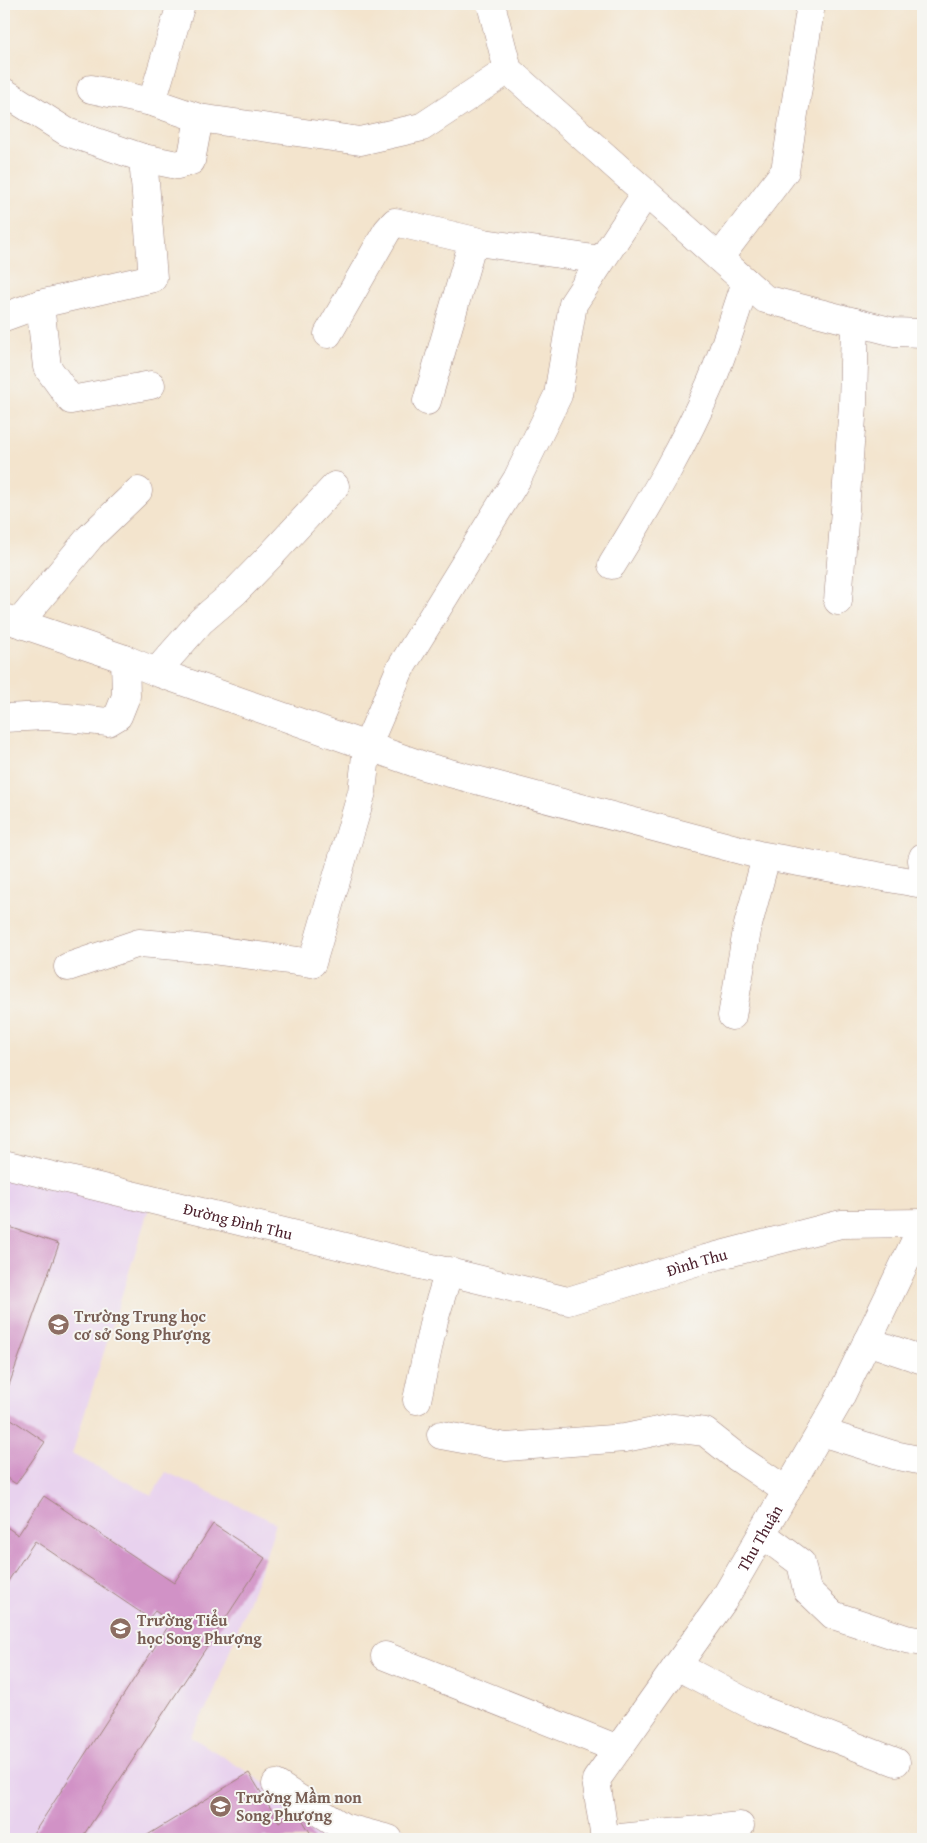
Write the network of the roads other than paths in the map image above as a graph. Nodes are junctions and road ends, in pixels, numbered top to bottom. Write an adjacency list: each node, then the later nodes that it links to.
1 (181, 4): 7 (street)
2 (491, 4): 4 (street)
3 (810, 4): 12 (street)
4 (508, 70): 8 (street); 10 (street)
5 (91, 89): 7 (street)
6 (4, 92): 9 (street)
7 (152, 102): 8 (street)
8 (199, 118): 9 (street)
9 (143, 158): 15 (street)
10 (646, 193): 12 (street); 13 (street)
11 (473, 241): 13 (street); 19 (street); 21 (street)
12 (719, 258): 14 (street)
13 (601, 260): 30 (street)
14 (746, 282): 17 (street); 24 (street)
15 (40, 304): 16 (street); 20 (street)
16 (4, 317)
17 (855, 322): 18 (street); 25 (street)
18 (923, 333)
19 (328, 334)
20 (151, 385)
21 (427, 401)
22 (335, 486): 28 (street)
23 (138, 491): 26 (street)
24 (612, 565)
25 (838, 601)
26 (12, 620): 27 (street)
27 (125, 659): 28 (street); 29 (street)
28 (156, 672): 30 (street)
29 (4, 718)
30 (367, 746): 31 (street); 35 (street)
31 (766, 857): 34 (street); 36 (street)
32 (923, 857): 33 (street)
33 (923, 868)
34 (923, 884)
35 (68, 967)
36 (732, 1016)
37 (4, 1164): 39 (street, Đường Đình Thu)
38 (922, 1232): 39 (street, Đình Thu); 40 (street, Thu Thuận)
39 (462, 1274): 42 (street)
40 (867, 1341): 41 (street); 43 (street, Thu Thuận)
41 (923, 1360)
42 (417, 1400)
43 (821, 1432): 45 (street); 46 (street, Thu Thuận)
44 (441, 1434): 46 (street)
45 (923, 1461)
46 (787, 1491): 47 (street, Thu Thuận)
47 (762, 1534): 48 (street); 50 (street, Thu Thuận)
48 (923, 1642)
49 (385, 1656): 51 (street)
50 (677, 1666): 51 (street, Thu Thuận); 52 (street)
51 (618, 1748): 56 (street, Thu Thuận)
52 (896, 1762)
53 (276, 1784): 55 (street)
54 (740, 1826): 57 (street)
55 (389, 1839)
56 (605, 1839)
57 (610, 1839)

